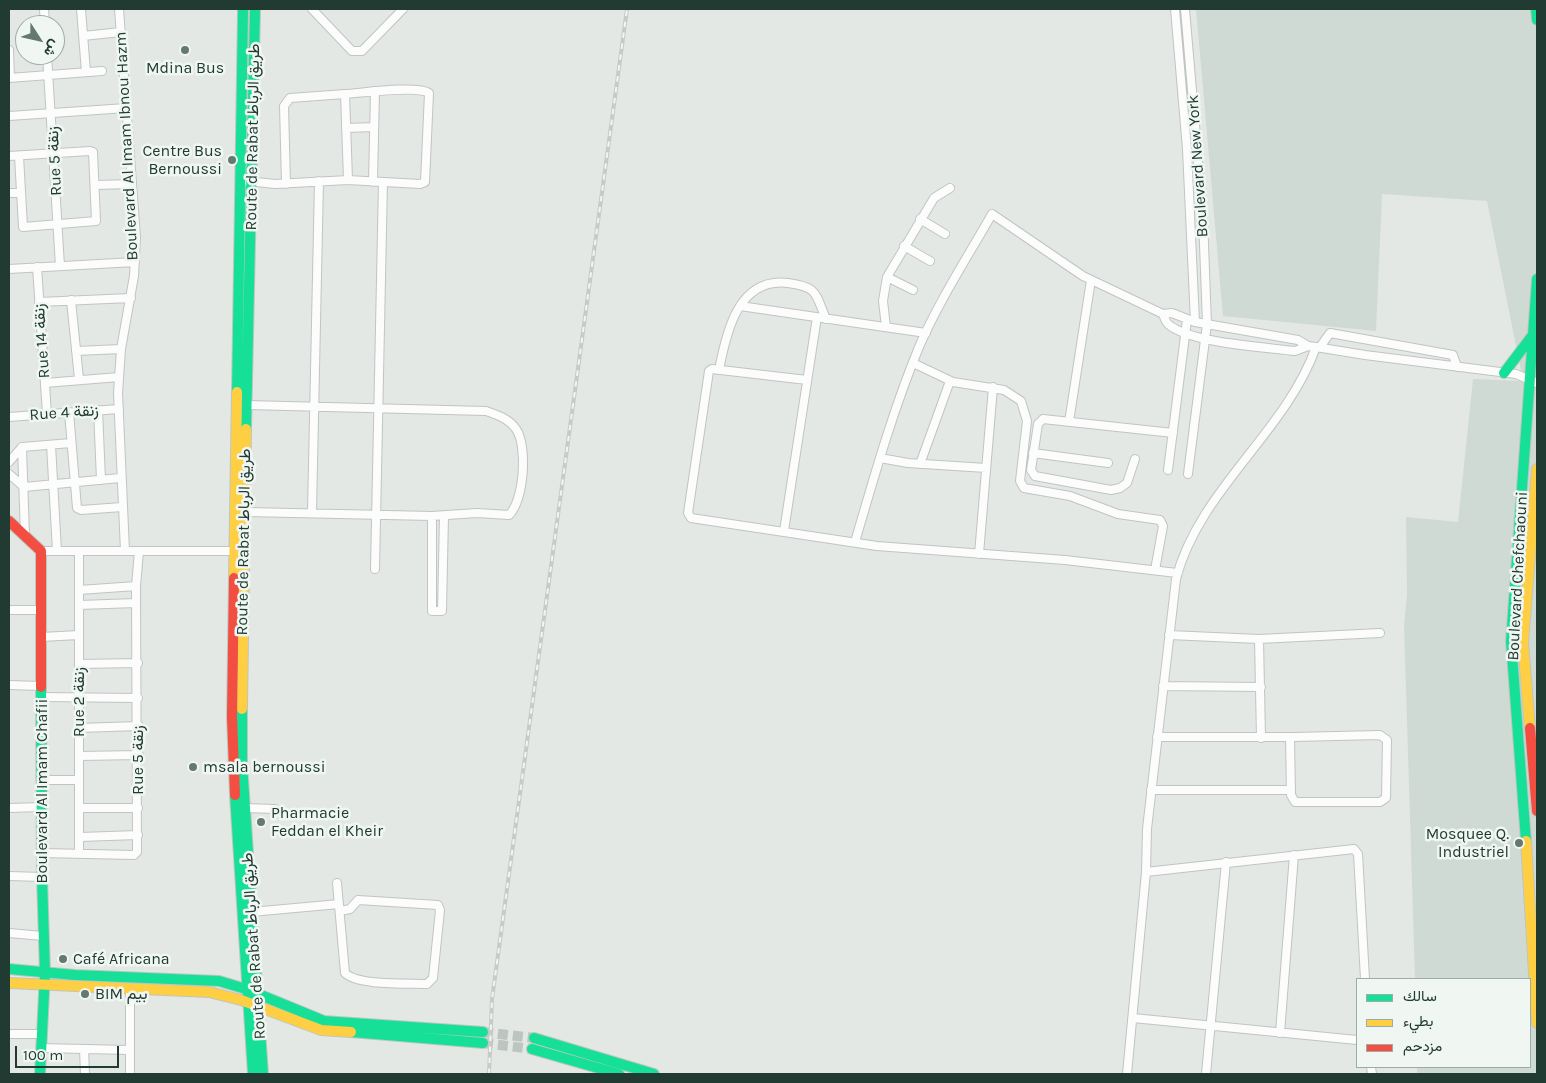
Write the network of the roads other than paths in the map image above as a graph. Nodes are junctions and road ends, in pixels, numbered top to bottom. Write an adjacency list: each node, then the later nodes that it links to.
1 (82, 9): 13 (street)
2 (119, 9): 12 (street, Boulevard Al Imam Ibnou Hazm)
3 (243, 9): 33 (street, Route de Rabat طريق الرباط)
4 (255, 9): 35 (street, Route de Rabat طريق الرباط)
5 (312, 9): 6 (street)
6 (404, 9)
7 (1175, 9): 10 (street, Boulevard New York)
8 (1536, 9): 11 (street)
9 (1186, 13): 10 (street); 28 (street, Boulevard New York)
10 (1176, 19): 27 (street, Boulevard New York)
11 (1537, 20)
12 (120, 32): 13 (street); 22 (street, Boulevard Al Imam Ibnou Hazm)
13 (83, 36): 17 (street)
14 (9, 50): 19 (street)
15 (48, 65): 18 (street, Rue 5 زنقة)
16 (102, 71): 17 (street)
17 (86, 72): 18 (street)
18 (49, 75): 19 (street); 23 (street, Rue 5 زنقة)
19 (9, 78)
20 (375, 91): 21 (street); 25 (street); 37 (street)
21 (345, 94): 26 (street); 39 (street)
22 (126, 108): 23 (street); 38 (street, Boulevard Al Imam Ibnou Hazm)
23 (52, 113): 24 (street); 29 (street, Rue 5 زنقة)
24 (9, 116)
25 (374, 127): 26 (street); 36 (street)
26 (346, 128): 32 (street)
27 (1187, 149): 28 (street); 44 (street, Boulevard New York)
28 (1197, 149): 45 (street, Boulevard New York)
29 (54, 153): 31 (street); 40 (street); 47 (street, Rue 5 زنقة)
30 (9, 156): 31 (street)
31 (19, 156): 43 (street)
32 (348, 180): 34 (street); 36 (street)
33 (240, 181): 35 (street); 132 (street, Route de Rabat طريق الرباط)
34 (319, 181): 39 (street); 89 (street)
35 (252, 182): 39 (street); 88 (street, Route de Rabat طريق الرباط)
36 (373, 182): 37 (street)
37 (383, 182): 90 (street)
38 (132, 184): 40 (street); 51 (street, Boulevard Al Imam Ibnou Hazm)
39 (286, 184)
40 (95, 185): 47 (street)
41 (950, 188): 46 (street)
42 (9, 193): 43 (street)
43 (20, 193): 47 (street)
44 (1192, 218): 45 (street); 67 (street, Boulevard New York)
45 (1203, 218): 68 (street, Boulevard New York)
46 (920, 219): 48 (street); 49 (street)
47 (59, 226): 52 (street, Rue 5 زنقة)
48 (945, 234)
49 (904, 246): 50 (street); 55 (street)
50 (930, 261)
51 (135, 262): 52 (street); 59 (street, Boulevard Al Imam Ibnou Hazm)
52 (60, 266): 53 (street)
53 (37, 267): 54 (street); 61 (street, Rue 14 زنقة)
54 (9, 269)
55 (887, 277): 58 (street); 69 (street)
56 (1537, 278): 71 (street, Boulevard Chefchaouni)
57 (1091, 280): 63 (street); 70 (street); 96 (street)
58 (913, 290)
59 (131, 298): 60 (street); 75 (street, Boulevard Al Imam Ibnou Hazm)
60 (71, 300): 61 (street); 76 (street)
61 (39, 302): 86 (street, Rue 14 زنقة)
62 (740, 306): 64 (street); 65 (street); 79 (street)
63 (1162, 314): 66 (street); 72 (street)
64 (817, 317): 65 (street); 83 (street)
65 (826, 319): 69 (street)
66 (1187, 320): 67 (street); 72 (street)
67 (1195, 322): 68 (street)
68 (1207, 324): 73 (street, Boulevard New York); 74 (street)
69 (886, 327): 70 (street)
70 (926, 333): 77 (street)
71 (1533, 333): 80 (street); 85 (street, Boulevard Chefchaouni)
72 (1186, 334): 73 (street); 97 (street)
73 (1207, 339): 74 (street); 111 (street, Boulevard New York)
74 (1315, 347): 78 (street); 78 (street); 138 (street)
75 (121, 349): 76 (street); 81 (street, Boulevard Al Imam Ibnou Hazm)
76 (76, 351): 82 (street)
77 (913, 363): 84 (street); 102 (street)
78 (1457, 367): 80 (street)
79 (719, 370): 83 (street); 124 (street)
80 (1504, 373): 85 (street)
81 (119, 377): 82 (street); 91 (street, Boulevard Al Imam Ibnou Hazm)
82 (79, 379): 86 (street)
83 (807, 380): 124 (street)
84 (950, 381): 87 (street); 106 (street)
85 (1534, 381): 177 (street, Boulevard Chefchaouni)
86 (45, 383): 94 (street, Rue 14 زنقة)
87 (993, 388): 107 (street); 137 (street)
88 (247, 404): 89 (street); 118 (street, Route de Rabat طريق الرباط)
89 (313, 406): 90 (street); 119 (street)
90 (378, 407): 120 (street); 122 (street)
91 (119, 409): 92 (street, Rue 4 زنقة); 112 (street, Boulevard Al Imam Ibnou Hazm)
92 (98, 410): 93 (street, Rue 4 زنقة); 113 (street)
93 (69, 412): 94 (street, Rue 4 زنقة); 98 (street)
94 (47, 414): 95 (street, Rue 4 زنقة)
95 (9, 417)
96 (1069, 422): 97 (street); 101 (street)
97 (1173, 433): 109 (street)
98 (71, 443): 99 (street); 114 (street)
99 (51, 445): 100 (street); 115 (street)
100 (22, 447): 104 (street); 116 (street)
101 (1033, 453): 103 (street); 105 (street)
102 (880, 458): 106 (street); 126 (street)
103 (1135, 459)
104 (9, 462)
105 (1108, 463)
106 (920, 464): 107 (street)
107 (986, 468): 133 (street)
108 (1537, 469): 176 (street, Boulevard Chefchaouni)
109 (1168, 470)
110 (9, 474): 116 (street)
111 (1188, 474)
112 (120, 478): 113 (street); 117 (street, Boulevard Al Imam Ibnou Hazm)
113 (101, 480): 114 (street)
114 (75, 482): 115 (street); 117 (street)
115 (55, 485): 116 (street); 128 (street)
116 (24, 487): 125 (street)
117 (122, 507): 130 (street, Boulevard Al Imam Ibnou Hazm)
118 (246, 512): 119 (street); 132 (street, Route de Rabat طريق الرباط)
119 (312, 512): 120 (street)
120 (375, 514): 121 (street); 134 (street)
121 (432, 516): 122 (street); 135 (street)
122 (444, 516): 136 (street)
123 (9, 521): 125 (street)
124 (784, 531): 126 (street)
125 (25, 536): 127 (street)
126 (855, 542): 133 (street)
127 (42, 551): 128 (street); 144 (street, Boulevard Al Imam Chafii)
128 (58, 551): 129 (street)
129 (79, 551): 130 (street); 140 (street, Rue 2 زنقة)
130 (125, 551): 131 (street)
131 (139, 551): 132 (street); 139 (street, Rue 5 زنقة)
132 (239, 551): 174 (street, Route de Rabat طريق الرباط); 198 (street, Route de Rabat طريق الرباط)
133 (979, 554): 137 (street)
134 (375, 569)
135 (432, 570): 136 (street); 136 (street)
136 (443, 570)
137 (1155, 570): 138 (street)
138 (1178, 573): 147 (street)
139 (136, 586): 140 (street); 141 (street, Rue 5 زنقة)
140 (79, 590): 142 (street, Rue 2 زنقة)
141 (136, 602): 142 (street); 150 (street, Rue 5 زنقة)
142 (79, 605): 146 (street, Rue 2 زنقة)
143 (9, 610): 144 (street)
144 (41, 610): 148 (street, Boulevard Al Imam Chafii)
145 (1380, 634): 149 (street)
146 (79, 635): 148 (street); 151 (street, Rue 2 زنقة)
147 (1169, 635): 149 (street); 154 (street)
148 (41, 637): 153 (street, Boulevard Al Imam Chafii)
149 (1259, 639): 155 (street)
150 (138, 663): 151 (street); 158 (street, Rue 5 زنقة)
151 (79, 664): 157 (street, Rue 2 زنقة)
152 (9, 685): 153 (street)
153 (41, 686): 156 (street, Boulevard Al Imam Chafii)
154 (1163, 686): 155 (street); 161 (street)
155 (1261, 687): 163 (street)
156 (41, 697): 157 (street); 166 (street, Boulevard Al Imam Chafii)
157 (79, 698): 158 (street); 160 (street, Rue 2 زنقة)
158 (138, 698): 159 (street, Rue 5 زنقة)
159 (138, 726): 160 (street); 164 (street, Rue 5 زنقة)
160 (79, 728): 165 (street, Rue 2 زنقة)
161 (1157, 737): 163 (street); 168 (street)
162 (1290, 737): 163 (street); 169 (street); 169 (street)
163 (1261, 738)
164 (139, 754): 165 (street); 173 (street, Rue 5 زنقة)
165 (79, 756): 167 (street, Rue 2 زنقة)
166 (42, 780): 167 (street); 170 (street, Boulevard Al Imam Chafii)
167 (79, 780): 172 (street, Rue 2 زنقة)
168 (1151, 790): 169 (street); 184 (street)
169 (1291, 790)
170 (42, 807): 171 (street); 180 (street, Boulevard Al Imam Chafii)
171 (9, 808)
172 (80, 808): 173 (street); 179 (street, Rue 2 زنقة)
173 (138, 808): 178 (street, Rue 5 زنقة)
174 (245, 808): 175 (street); 189 (street, Route de Rabat طريق الرباط)
175 (275, 809)
176 (1537, 812): 177 (street)
177 (1525, 814): 203 (street, Boulevard Chefchaouni)
178 (138, 836): 179 (street); 181 (street, Rue 5 زنقة)
179 (80, 837): 181 (street, Rue 2 زنقة)
180 (42, 853): 181 (street); 186 (street, Boulevard Al Imam Chafii)
181 (79, 853)
182 (1294, 855): 183 (street); 194 (street); 205 (street)
183 (1226, 862): 184 (street); 204 (street)
184 (1146, 872): 202 (street)
185 (9, 876): 186 (street)
186 (42, 877): 191 (street, Boulevard Al Imam Chafii)
187 (337, 883): 188 (street)
188 (340, 907): 188 (street); 189 (street)
189 (251, 912): 199 (street, Route de Rabat طريق الرباط)
190 (9, 934): 191 (street)
191 (43, 936): 193 (street, Boulevard Al Imam Chafii)
192 (9, 969): 193 (street)
193 (45, 973): 196 (street, Boulevard Al Imam Chafii); 198 (street)
194 (1364, 978)
195 (9, 983): 196 (street)
196 (44, 986): 197 (street); 207 (street, Boulevard Al Imam Chafii)
197 (130, 989): 200 (street); 213 (street)
198 (246, 989): 199 (street); 200 (street, Route de Rabat طريق الرباط)
199 (258, 994): 201 (street, Route de Rabat طريق الرباط); 201 (street)
200 (248, 1002): 201 (street); 218 (street, Route de Rabat طريق الرباط)
201 (258, 1007): 219 (street, Route de Rabat طريق الرباط)
202 (1132, 1018): 204 (street); 222 (street)
203 (1537, 1022)
204 (1210, 1026): 205 (street); 223 (street)
205 (1280, 1033): 209 (street)
206 (9, 1034): 207 (street)
207 (41, 1034): 210 (street, Boulevard Al Imam Chafii)
208 (534, 1038): 214 (street)
209 (1356, 1040)
210 (40, 1048): 211 (street); 215 (street, Boulevard Al Imam Chafii)
211 (84, 1049): 213 (street); 216 (street)
212 (532, 1049): 220 (street)
213 (130, 1050): 217 (street)
214 (636, 1071): 221 (street)
215 (40, 1074)
216 (85, 1074)
217 (130, 1074)
218 (253, 1074)
219 (263, 1074)
220 (619, 1074)
221 (654, 1074)
222 (1127, 1074)
223 (1206, 1074)

